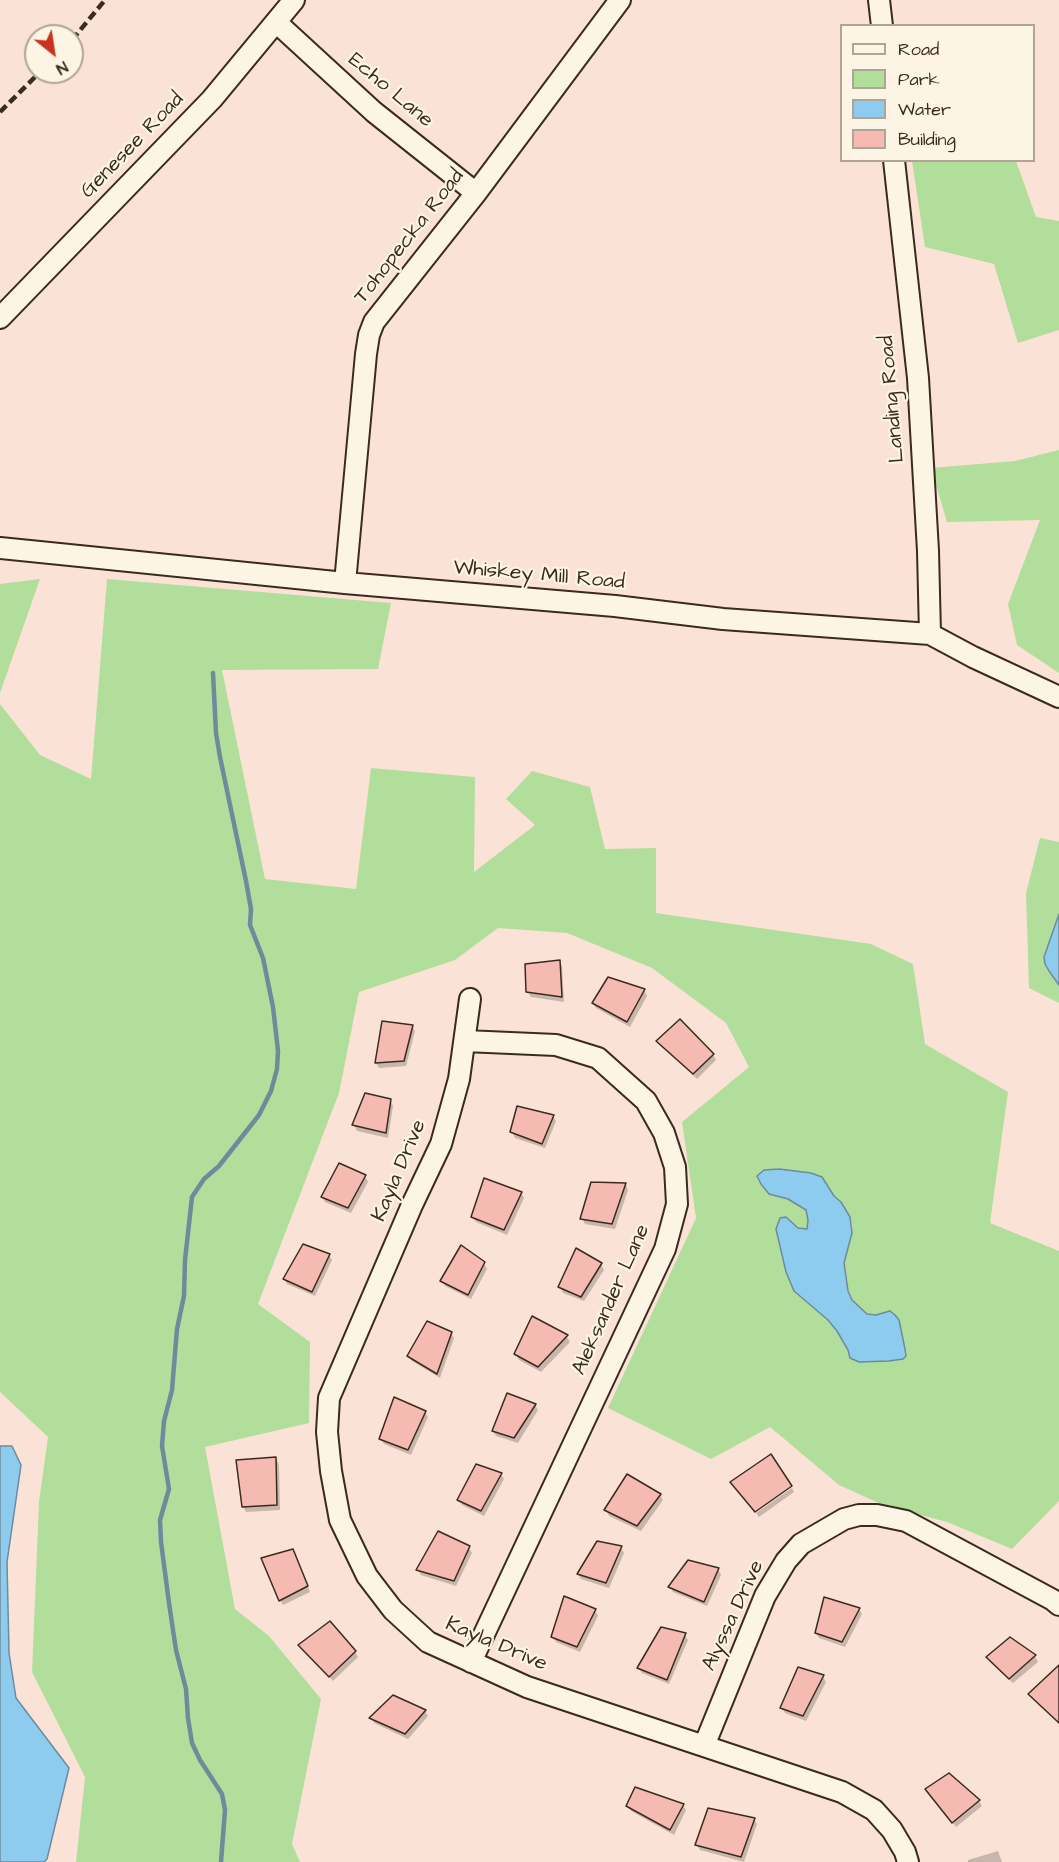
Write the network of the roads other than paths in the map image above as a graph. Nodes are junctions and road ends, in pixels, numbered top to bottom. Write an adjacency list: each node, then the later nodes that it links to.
1 (294, 0): 4 (street, Genesee Road)
2 (620, 0): 7 (street, Tohopecka Road)
3 (879, 0): 5 (street)
4 (276, 22): 7 (street, Echo Lane); 8 (street, Genesee Road)
5 (882, 24)
6 (894, 162): 11 (street, Landing Road)
7 (476, 193): 10 (street, Tohopecka Road)
8 (0, 318)
9 (0, 548): 10 (street, Whiskey Mill Road)
10 (345, 583): 11 (street, Whiskey Mill Road)
11 (930, 634): 12 (street, Whiskey Mill Road)
12 (1059, 697)
13 (470, 999): 14 (street, Kayla Drive)
14 (465, 1041): 16 (street, Kayla Drive); 16 (street, Aleksander Lane)
15 (1059, 1605): 17 (street, Alyssa Drive)
16 (471, 1662): 17 (street, Kayla Drive)
17 (704, 1746): 18 (street, Kayla Drive)
18 (908, 1862)

